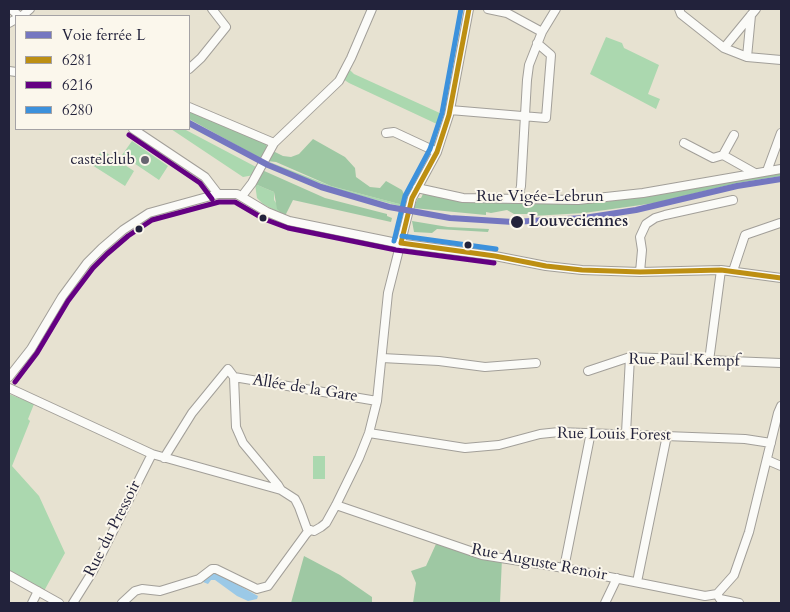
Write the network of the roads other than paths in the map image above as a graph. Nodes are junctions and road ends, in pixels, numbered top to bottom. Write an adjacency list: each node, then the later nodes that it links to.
1 (212, 9): 13 (street)
2 (372, 9): 21 (street)
3 (469, 9): 15 (street)
4 (488, 9): 8 (street)
5 (556, 9): 8 (street)
6 (679, 9): 10 (street)
7 (753, 12): 10 (street); 11 (street)
8 (542, 32): 9 (street)
9 (538, 43): 16 (street); 16 (street)
10 (724, 48): 11 (street)
11 (747, 57): 12 (street)
12 (781, 60)
13 (190, 68)
14 (190, 107): 21 (street)
15 (450, 110): 16 (street); 23 (street)
16 (525, 117): 31 (street)
17 (134, 130): 29 (street)
18 (386, 133): 23 (street)
19 (781, 133): 26 (street)
20 (734, 135): 24 (street)
21 (274, 143): 30 (street)
22 (684, 143): 24 (street)
23 (437, 152): 28 (street)
24 (723, 155): 27 (street)
25 (781, 169): 26 (street, Rue Vigée-Lebrun)
26 (767, 171): 27 (street, Rue Vigée-Lebrun)
27 (755, 173): 31 (street, Rue Vigée-Lebrun)
28 (416, 188): 31 (street, Rue Vigée-Lebrun); 34 (street)
29 (218, 194): 30 (street); 45 (street)
30 (242, 196): 34 (street)
31 (518, 199)
32 (732, 200): 37 (street)
33 (780, 223): 36 (street)
34 (401, 244): 37 (street); 40 (street)
35 (721, 270): 36 (street); 37 (street); 41 (street)
36 (733, 271): 38 (street)
37 (640, 272)
38 (781, 278)
39 (630, 357): 41 (street, Rue Paul Kempf); 44 (street, Rue Paul Kempf); 52 (street)
40 (382, 358): 42 (street); 48 (street)
41 (709, 361): 43 (street, Rue Paul Kempf)
42 (536, 363)
43 (781, 363)
44 (588, 371)
45 (9, 377)
46 (234, 377): 48 (street, Allée de la Gare); 56 (street); 59 (street)
47 (9, 388): 55 (street)
48 (377, 401): 51 (street)
49 (781, 406): 54 (street)
50 (591, 432): 51 (street, Rue Louis Forest); 52 (street, Rue Louis Forest); 62 (street)
51 (369, 433): 60 (street)
52 (626, 433): 53 (street, Rue Louis Forest)
53 (667, 436): 54 (street, Rue Louis Forest); 65 (street)
54 (771, 443): 57 (street)
55 (152, 454): 56 (street); 70 (street, Rue du Pressoir)
56 (164, 458): 59 (street)
57 (767, 460): 58 (street); 67 (street)
58 (781, 466)
59 (281, 490): 61 (street)
60 (336, 505): 61 (street); 62 (street, Rue Auguste Renoir)
61 (310, 530): 71 (street)
62 (564, 568): 64 (street, Rue Auguste Renoir)
63 (9, 575): 66 (street)
64 (617, 578): 65 (street, Rue Auguste Renoir); 72 (street)
65 (637, 582): 67 (street, Rue Auguste Renoir)
66 (38, 591): 68 (street); 69 (street)
67 (717, 594): 73 (street)
68 (32, 603)
69 (59, 603)
70 (73, 603)
71 (122, 603)
72 (605, 603)
73 (738, 603)

